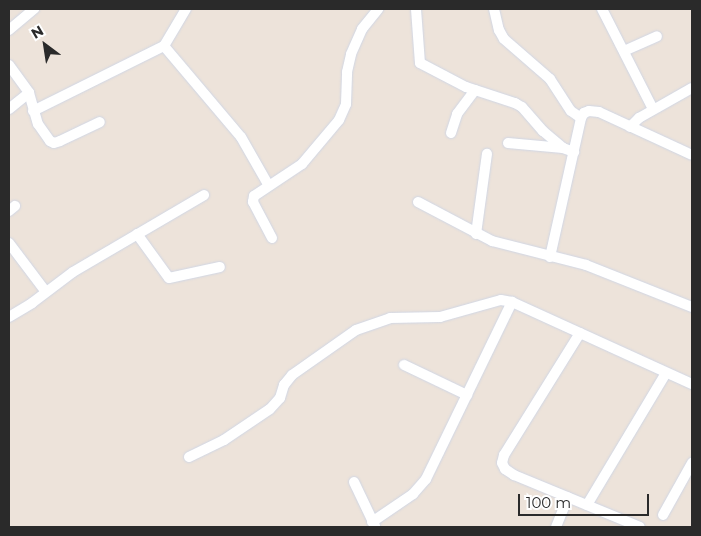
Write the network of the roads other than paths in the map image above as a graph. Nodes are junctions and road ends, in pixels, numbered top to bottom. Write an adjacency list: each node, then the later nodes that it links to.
1 (34, 9): 7 (street)
2 (186, 9): 9 (street)
3 (378, 9): 27 (street)
4 (416, 9): 13 (street)
5 (494, 9): 18 (street)
6 (602, 9): 10 (street)
7 (9, 30)
8 (656, 36): 10 (street)
9 (164, 46): 17 (street); 27 (street)
10 (624, 51): 16 (street)
11 (9, 65): 14 (street)
12 (692, 88): 16 (street)
13 (475, 90): 21 (street); 23 (street)
14 (28, 93): 15 (street); 17 (street)
15 (9, 109)
16 (653, 110): 20 (street)
17 (33, 111): 19 (street)
18 (580, 118): 20 (street); 24 (street)
19 (100, 122)
20 (630, 127): 26 (street)
21 (451, 133)
22 (508, 143): 23 (street)
23 (563, 148): 24 (street)
24 (574, 152): 34 (street)
25 (487, 154): 31 (street)
26 (692, 155)
27 (269, 186): 32 (street)
28 (204, 194): 30 (street)
29 (418, 202): 31 (street)
30 (137, 234): 35 (street); 36 (street)
31 (476, 234): 34 (street)
32 (272, 238)
33 (9, 243): 36 (street)
34 (550, 257): 38 (street)
35 (220, 267)
36 (46, 292): 39 (street)
37 (512, 302): 40 (street); 44 (street); 45 (street)
38 (692, 307)
39 (9, 317)
40 (580, 333): 42 (street); 48 (street)
41 (404, 365): 44 (street)
42 (666, 373): 43 (street); 49 (street)
43 (692, 384)
44 (467, 395): 51 (street)
45 (189, 457)
46 (692, 463): 50 (street)
47 (354, 482): 51 (street)
48 (568, 497): 49 (street); 52 (street)
49 (587, 505): 53 (street)
50 (663, 515)
51 (374, 525)
52 (556, 527)
53 (640, 527)

